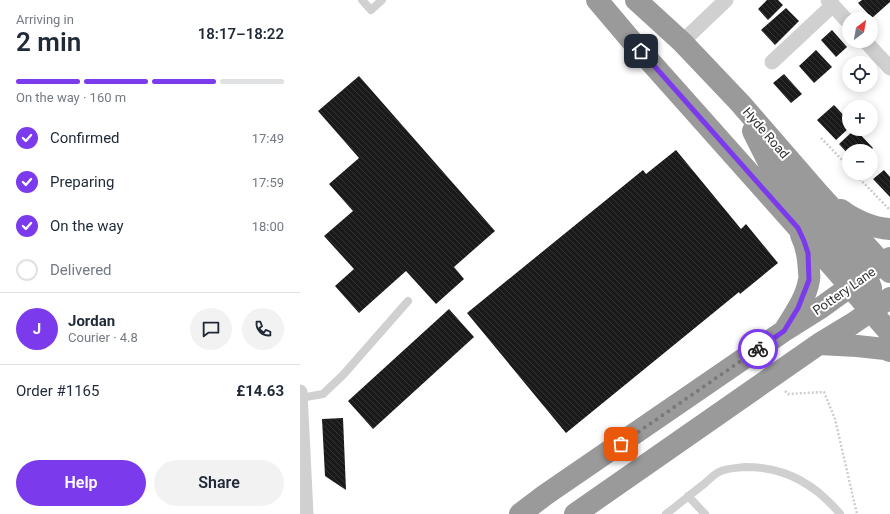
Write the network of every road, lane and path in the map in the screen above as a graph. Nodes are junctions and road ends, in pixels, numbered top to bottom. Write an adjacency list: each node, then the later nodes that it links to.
1 (362, 0): 2 (lane)
2 (382, 0)
3 (597, 0): 18 (highway, Hyde Road)
4 (636, 0): 8 (highway, Hyde Road)
5 (726, 0): 8 (street)
6 (831, 3): 7 (street); 10 (street)
7 (842, 15)
8 (682, 42): 12 (highway, Hyde Road)
9 (871, 48): 11 (street)
10 (772, 62)
11 (890, 68)
12 (740, 103): 16 (highway, Hyde Road); 20 (highway)
13 (821, 138): 14 (path)
14 (842, 160)
15 (861, 180): 17 (path)
16 (819, 194): 19 (highway); 20 (highway, Hyde Road)
17 (890, 208)
18 (798, 228): 20 (highway, Hyde Road); 23 (highway)
19 (890, 229)
20 (876, 271): 22 (highway, Hyde Road); 22 (highway); 23 (highway, Pottery Lane)
21 (408, 301): 29 (lane)
22 (885, 303): 24 (highway, Hyde Road); 25 (highway)
23 (784, 331): 33 (highway, Pottery Lane)
24 (890, 333)
25 (819, 344): 26 (highway); 34 (highway)
26 (890, 351)
27 (785, 391): 38 (path)
28 (300, 392): 29 (street)
29 (300, 398): 30 (street)
30 (301, 449): 32 (street)
31 (688, 496): 35 (lane); 36 (lane); 37 (lane)
32 (306, 514)
33 (520, 514)
34 (575, 514)
35 (666, 514)
36 (705, 514)
37 (840, 514)
38 (857, 514)

